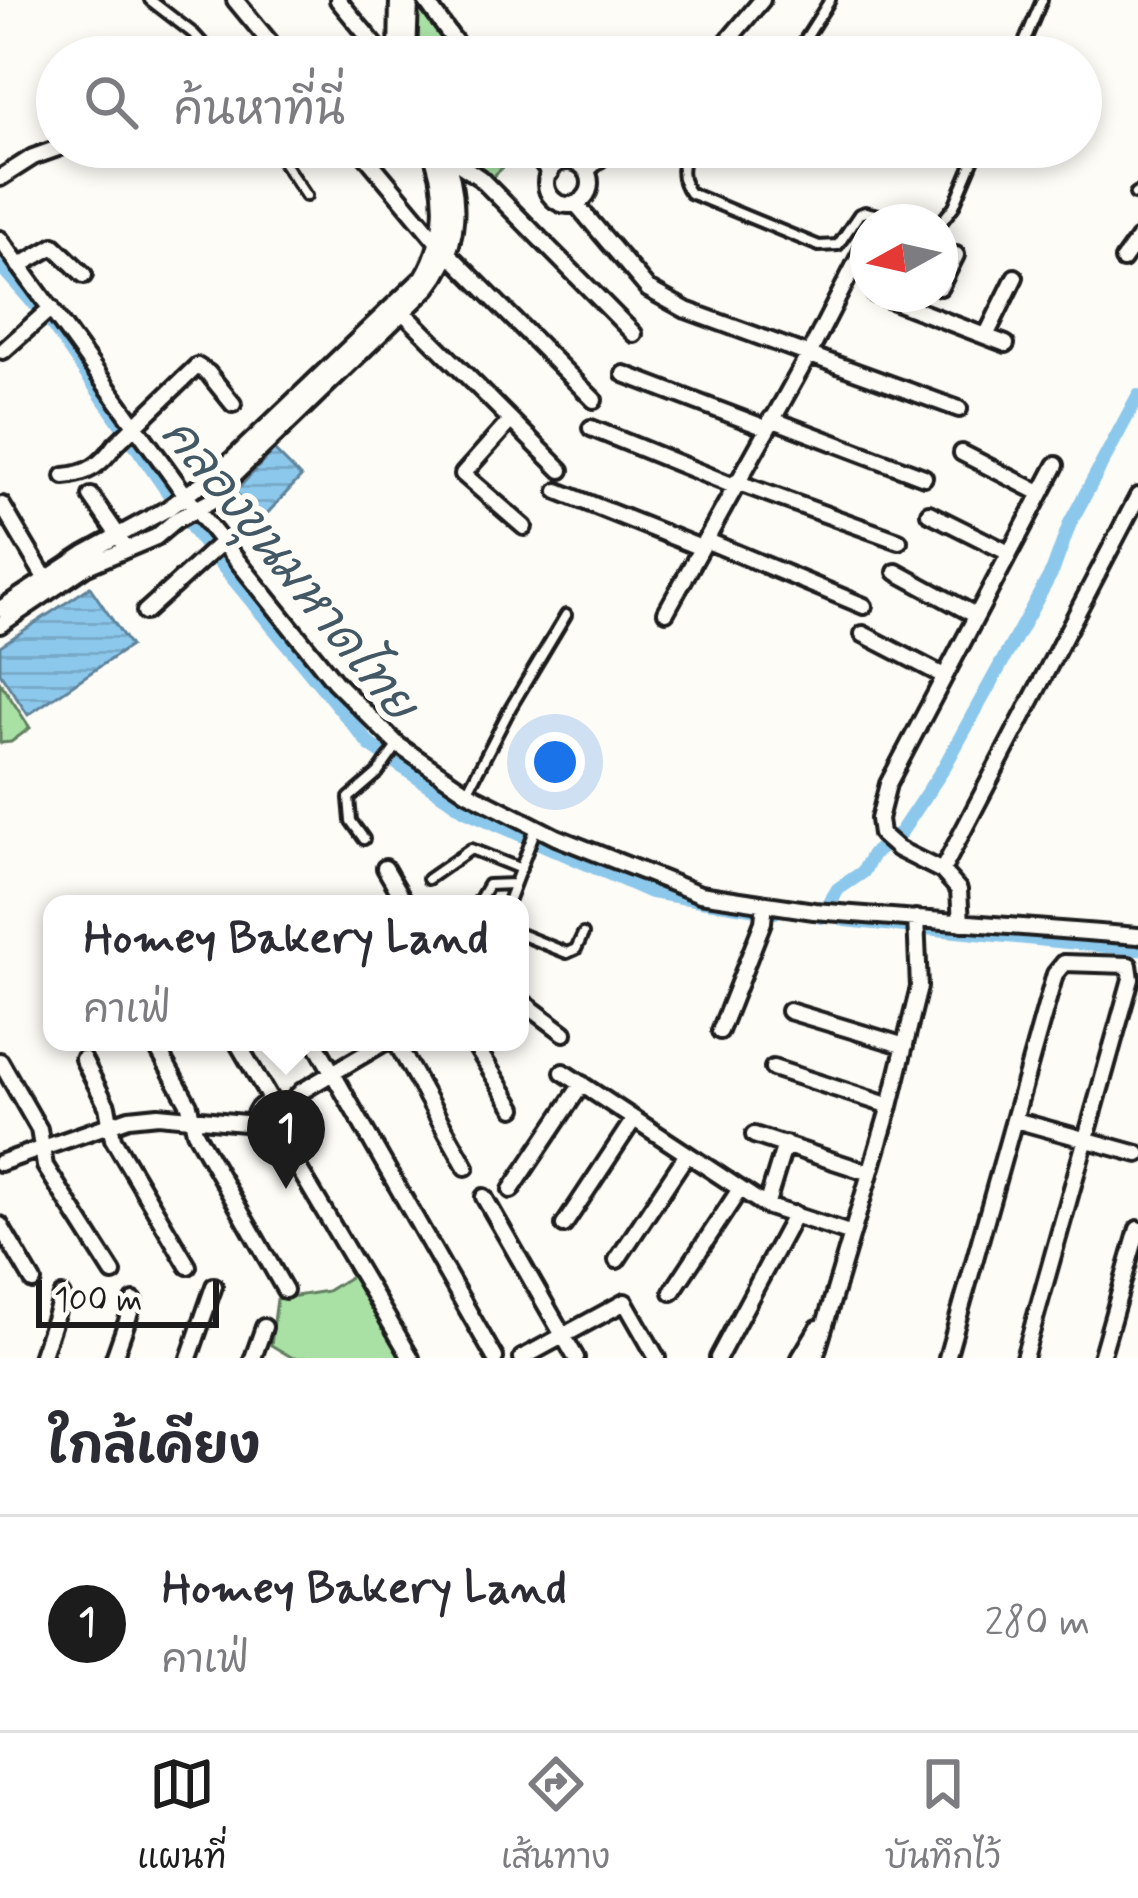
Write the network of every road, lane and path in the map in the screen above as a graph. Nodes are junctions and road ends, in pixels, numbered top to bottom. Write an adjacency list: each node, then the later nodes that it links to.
1 (150, 0): 10 (lane)
2 (235, 0): 11 (street)
3 (338, 0): 12 (street)
4 (398, 0): 13 (street)
5 (410, 0): 14 (street)
6 (425, 0): 15 (street)
7 (762, 0): 16 (street)
8 (830, 0): 17 (lane)
9 (1042, 0): 18 (lane)
10 (196, 36)
11 (265, 36)
12 (368, 36)
13 (397, 36)
14 (409, 36)
15 (451, 36)
16 (732, 36)
17 (807, 36)
18 (1027, 36)
19 (36, 156): 32 (street)
20 (287, 168): 33 (lane)
21 (376, 168): 39 (street)
22 (447, 168): 39 (street)
23 (462, 168): 51 (street)
24 (546, 168): 31 (street)
25 (556, 168): 31 (street)
26 (583, 168): 30 (street)
27 (589, 168): 30 (street)
28 (683, 168): 36 (lane)
29 (970, 168): 35 (lane)
30 (586, 171): 34 (street)
31 (550, 173): 34 (street)
32 (0, 178)
33 (306, 196)
34 (576, 204): 55 (street)
35 (955, 204)
36 (850, 226)
37 (0, 239): 41 (street)
38 (1138, 239): 40 (street)
39 (444, 249): 47 (street); 57 (street)
40 (1123, 260)
41 (20, 266): 43 (street); 48 (street)
42 (850, 271): 45 (street)
43 (84, 275)
44 (1015, 277): 52 (street)
45 (844, 282): 46 (street); 55 (street)
46 (850, 284)
47 (399, 307): 60 (street); 74 (street)
48 (49, 310): 54 (street); 62 (street)
49 (921, 312): 50 (street)
50 (926, 314): 52 (street)
51 (634, 334)
52 (986, 336): 53 (street)
53 (1006, 344)
54 (3, 351)
55 (808, 356): 59 (street); 61 (street)
56 (624, 374): 61 (street)
57 (594, 400)
58 (233, 404): 62 (street)
59 (959, 410)
60 (512, 420): 66 (street); 77 (street)
61 (768, 423): 68 (street); 69 (street)
62 (134, 428): 67 (street); 74 (street)
63 (591, 428): 69 (street)
64 (962, 453): 71 (street)
65 (1056, 465): 71 (street)
66 (560, 470)
67 (64, 476)
68 (924, 477)
69 (735, 484): 78 (street); 80 (street)
70 (558, 491): 80 (street)
71 (1040, 493): 82 (street)
72 (91, 496): 79 (street)
73 (1138, 496): 100 (street)
74 (191, 502): 79 (street); 81 (street)
75 (2, 505): 84 (street)
76 (929, 513): 82 (street)
77 (524, 527)
78 (899, 541)
79 (123, 543): 84 (street)
80 (703, 544): 85 (street); 88 (street)
81 (219, 546): 87 (street); 94 (street)
82 (1009, 553): 90 (street)
83 (896, 572): 90 (street)
84 (49, 584): 86 (street); 91 (street)
85 (864, 606)
86 (0, 609)
87 (145, 612)
88 (666, 612)
89 (566, 615): 95 (lane)
90 (975, 615): 93 (street)
91 (0, 625)
92 (863, 634): 93 (street)
93 (944, 676): 100 (street)
94 (395, 748): 95 (street); 97 (lane)
95 (467, 792): 96 (street)
96 (535, 832): 98 (lane); 106 (street)
97 (364, 839)
98 (523, 864): 101 (lane); 102 (lane)
99 (385, 868): 103 (street)
100 (942, 871): 108 (street)
101 (428, 879)
102 (514, 884): 104 (lane); 105 (lane)
103 (401, 895)
104 (482, 895)
105 (510, 895)
106 (764, 912): 107 (street); 114 (street)
107 (916, 922): 108 (street); 116 (street)
108 (961, 923): 110 (street)
109 (583, 934): 111 (lane)
110 (1138, 936)
111 (529, 938)
112 (529, 1007): 115 (street)
113 (789, 1011): 116 (street)
114 (720, 1031)
115 (564, 1033)
116 (905, 1046): 129 (street)
117 (159, 1051): 132 (street)
118 (243, 1051): 130 (street)
119 (320, 1051): 127 (street)
120 (370, 1051): 127 (street)
121 (401, 1051): 145 (street)
122 (478, 1051): 131 (street)
123 (82, 1059): 135 (street)
124 (0, 1061): 141 (street)
125 (773, 1069): 129 (street)
126 (563, 1072): 128 (street)
127 (333, 1073): 130 (street); 173 (street)
128 (582, 1084): 133 (street); 148 (street)
129 (890, 1106): 146 (street)
130 (278, 1107): 136 (street); 137 (street)
131 (514, 1108)
132 (192, 1117): 135 (street); 136 (street); 161 (street)
133 (634, 1119): 142 (street); 153 (street)
134 (1015, 1120): 139 (street); 139 (street); 180 (street)
135 (110, 1124): 141 (street); 157 (street)
136 (255, 1124): 137 (street)
137 (279, 1135): 172 (street)
138 (754, 1135): 140 (street)
139 (1085, 1139): 143 (street); 181 (street)
140 (784, 1144): 146 (street); 150 (street)
141 (43, 1147): 144 (street); 158 (street)
142 (687, 1154): 147 (street); 156 (street)
143 (1138, 1154)
144 (0, 1163)
145 (466, 1167)
146 (870, 1173): 155 (street)
147 (740, 1189): 150 (street); 162 (street)
148 (512, 1190)
149 (484, 1197): 167 (street)
150 (766, 1206): 151 (street)
151 (795, 1214): 155 (street); 177 (street)
152 (0, 1225): 159 (street)
153 (564, 1225)
154 (1138, 1229): 182 (street)
155 (852, 1234): 165 (street)
156 (616, 1261)
157 (188, 1266)
158 (113, 1273)
159 (33, 1281)
160 (214, 1286): 170 (street)
161 (285, 1290)
162 (672, 1292)
163 (62, 1297): 168 (street)
164 (134, 1301): 169 (street)
165 (830, 1308): 178 (street); 179 (street)
166 (264, 1327): 171 (street)
167 (563, 1335): 174 (street); 175 (street); 176 (street)
168 (41, 1358)
169 (114, 1358)
170 (189, 1358)
171 (253, 1358)
172 (411, 1358)
173 (495, 1358)
174 (522, 1358)
175 (576, 1358)
176 (657, 1358)
177 (718, 1358)
178 (800, 1358)
179 (815, 1358)
180 (947, 1358)
181 (1024, 1358)
182 (1101, 1358)

